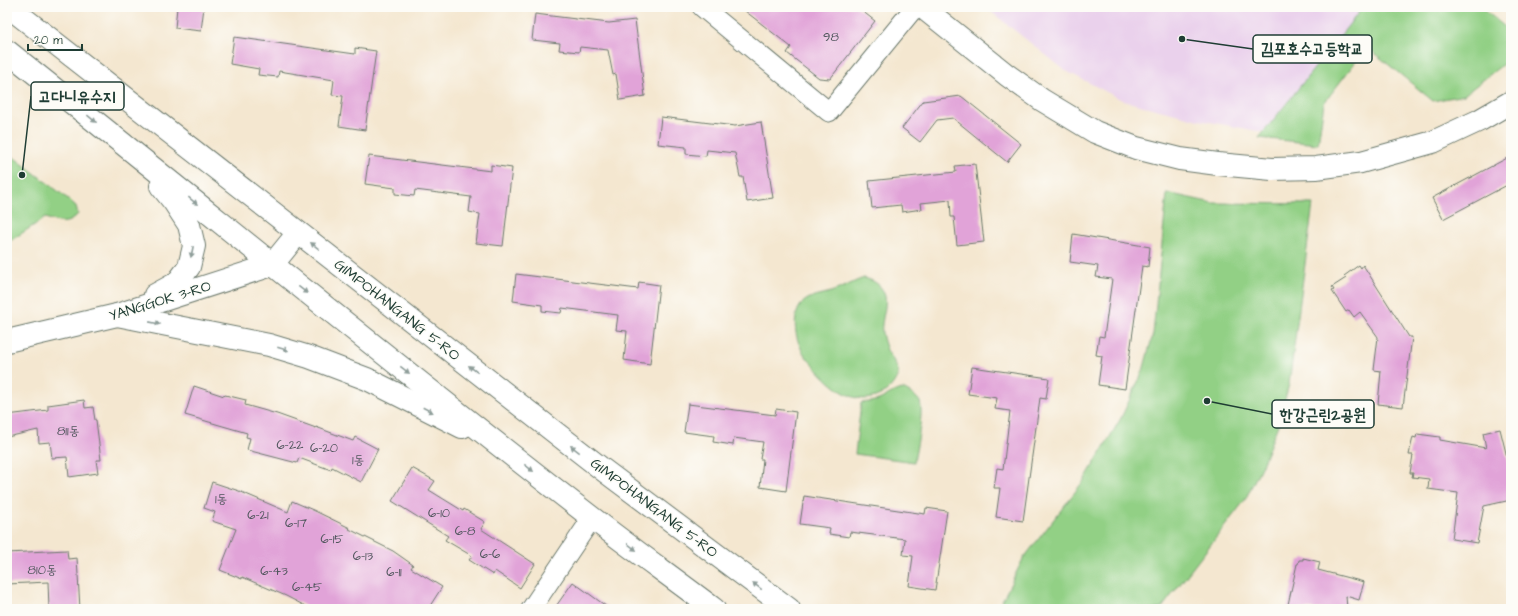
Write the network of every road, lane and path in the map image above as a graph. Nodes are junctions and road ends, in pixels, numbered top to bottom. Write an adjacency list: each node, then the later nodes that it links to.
1 (9, 7): 8 (street, GIMPOHANGANG 5-RO)
2 (702, 7): 3 (street)
3 (915, 7)
4 (922, 7): 6 (street)
5 (7, 51): 7 (street, one-way to 7)
6 (1511, 102)
7 (131, 150): 9 (street, one-way to 9); 10 (street, one-way to 10)
8 (298, 233): 9 (street); 16 (street, GIMPOHANGANG 5-RO, one-way to 8)
9 (272, 265): 10 (street, YANGGOK 3-RO); 12 (street, one-way to 12)
10 (117, 315): 11 (street, YANGGOK 3-RO); 12 (street, one-way to 12)
11 (7, 341)
12 (504, 449): 13 (street, one-way to 13)
13 (592, 518): 14 (street); 15 (street, one-way to 15)
14 (531, 609)
15 (714, 609)
16 (789, 609)

